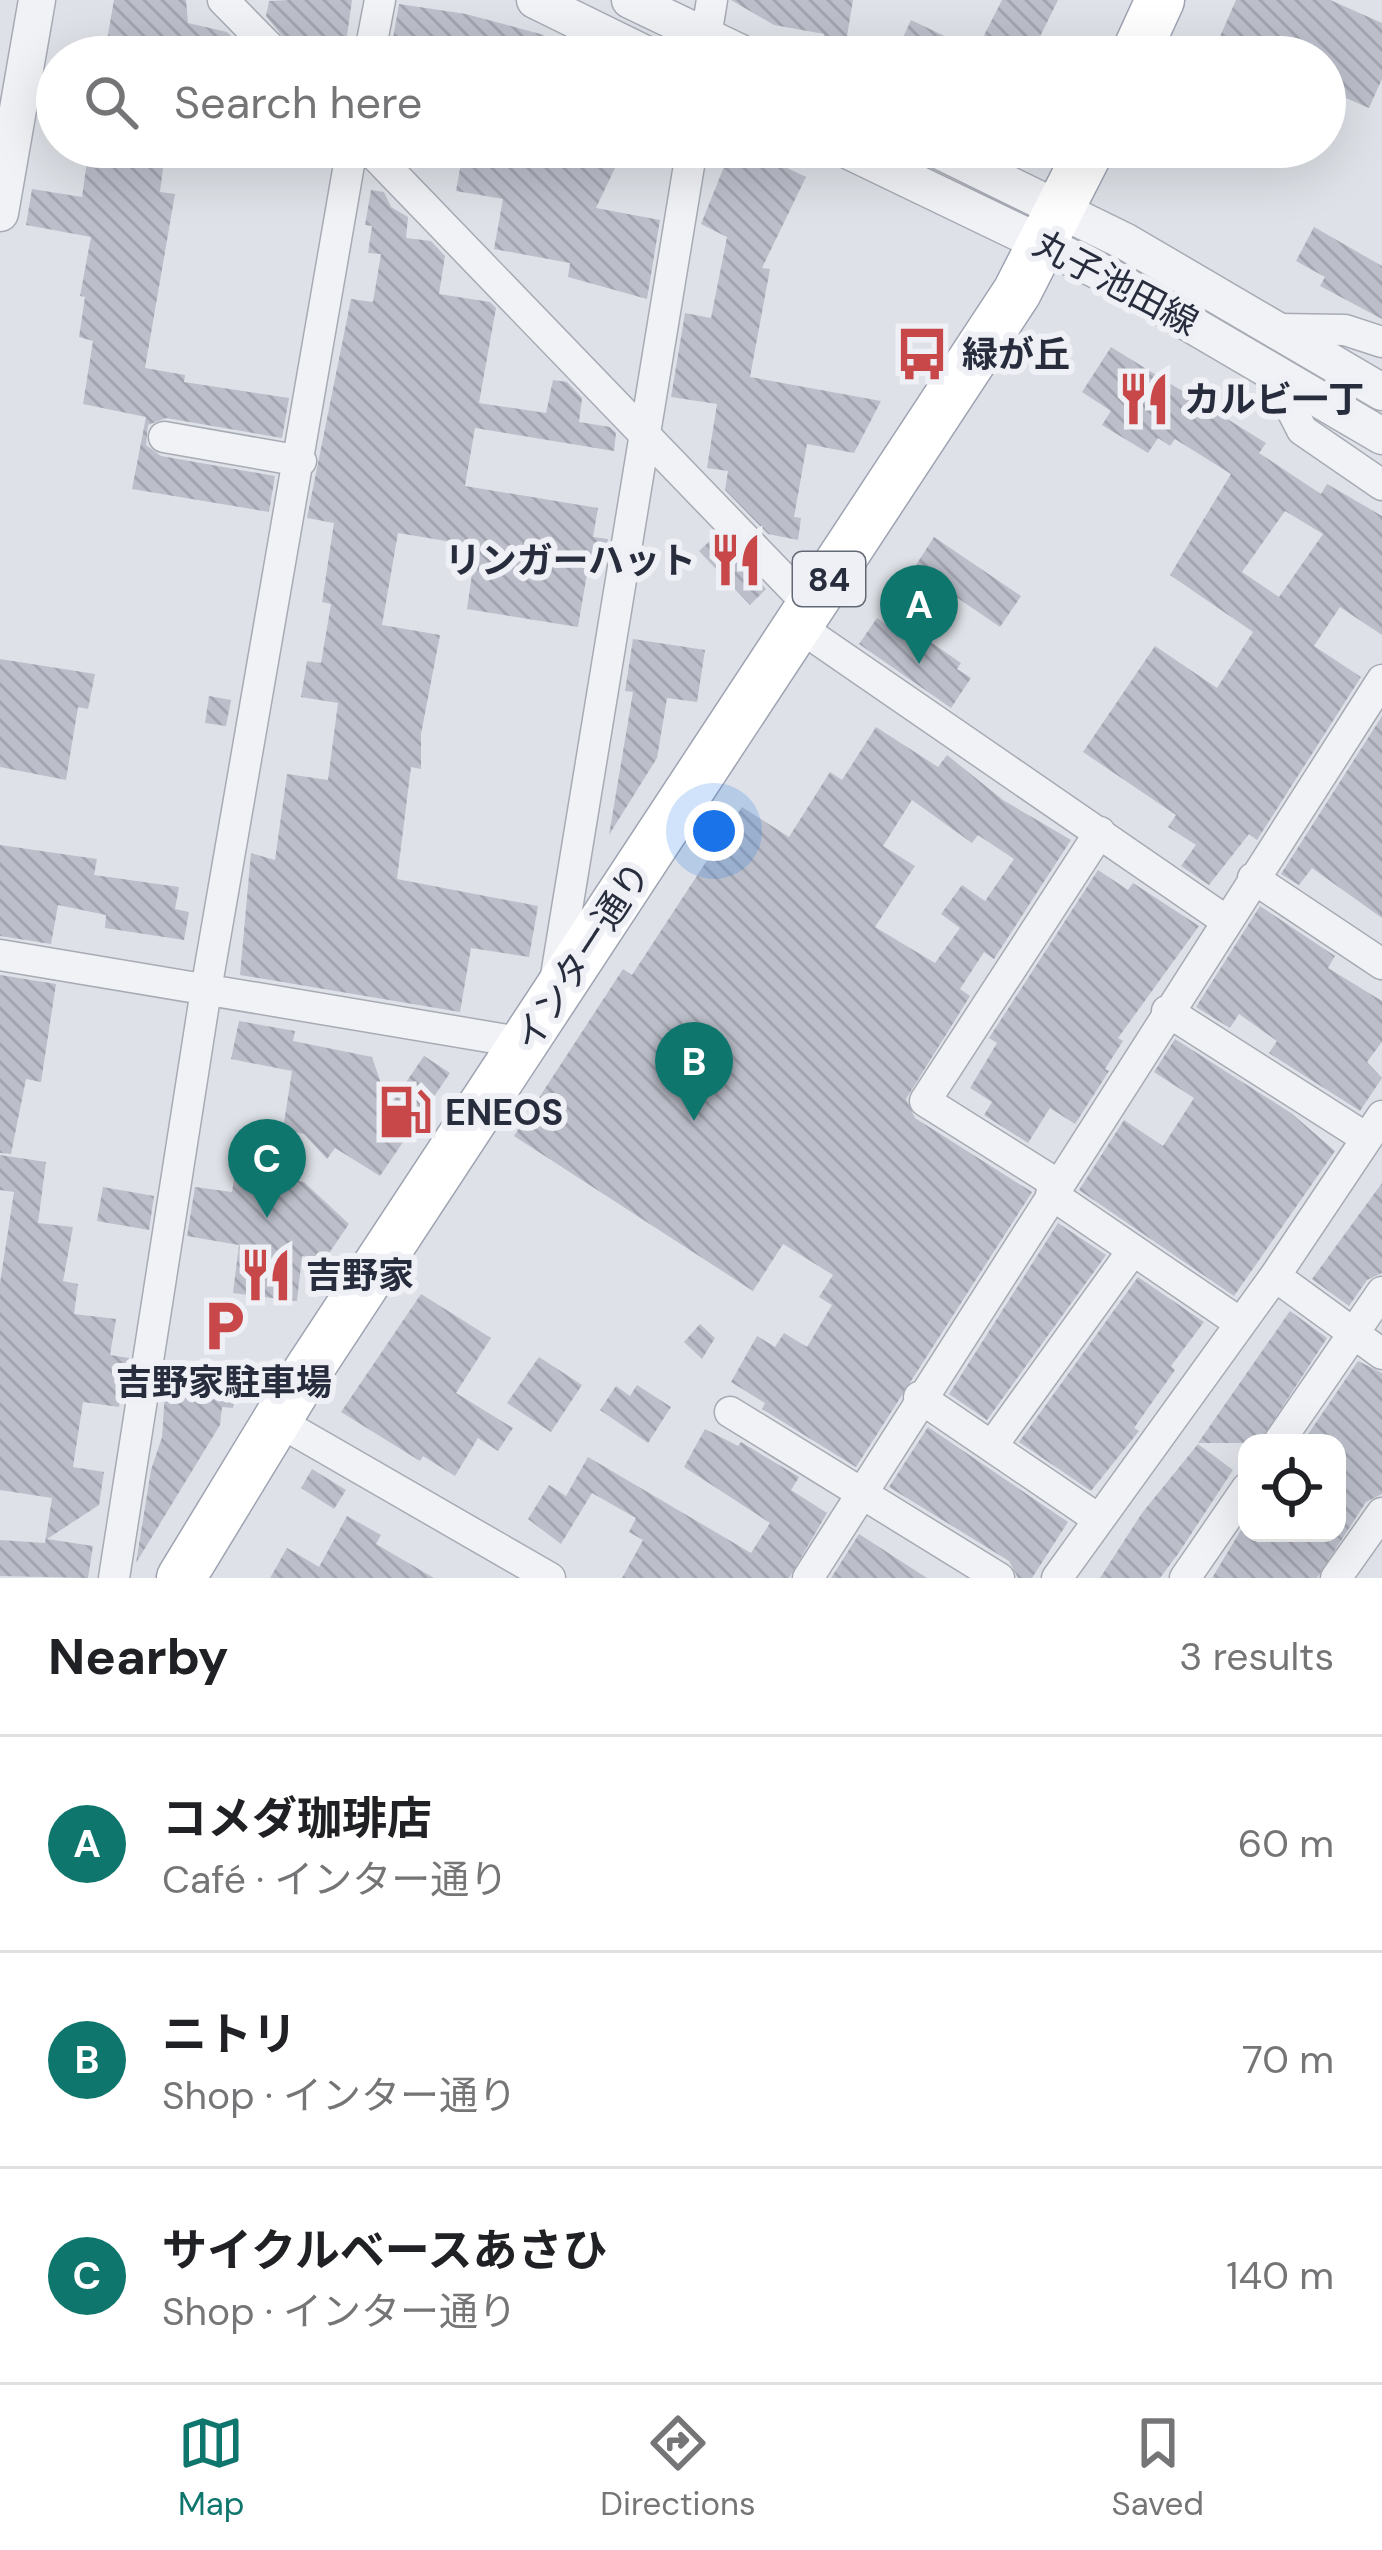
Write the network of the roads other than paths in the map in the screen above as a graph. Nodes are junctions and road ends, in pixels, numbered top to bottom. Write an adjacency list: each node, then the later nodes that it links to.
1 (37, 0): 12 (street)
2 (223, 0): 8 (street)
3 (380, 0): 9 (street)
4 (535, 0): 10 (street)
5 (630, 0): 7 (street)
6 (1160, 0): 11 (main road)
7 (709, 18)
8 (258, 36)
9 (373, 36)
10 (608, 36)
11 (1144, 36)
12 (5, 152): 19 (street)
13 (349, 168): 28 (street)
14 (387, 168): 25 (street)
15 (689, 168): 25 (street)
16 (897, 168): 20 (street, 丸子池田線)
17 (964, 168): 20 (street, 丸子池田線)
18 (1081, 168): 20 (main road, インター通り / 84)
19 (0, 213)
20 (1052, 226): 21 (street, 丸子池田線); 23 (street, 丸子池田線); 30 (main road, インター通り / 84)
21 (1277, 329): 22 (street); 24 (street, 丸子池田線)
22 (1382, 342)
23 (1278, 373): 27 (street, 丸子池田線); 29 (street)
24 (1382, 392)
25 (645, 434): 30 (street); 38 (street)
26 (164, 436): 28 (street)
27 (1382, 436)
28 (301, 461): 37 (street)
29 (1382, 485)
30 (805, 616): 32 (street); 38 (main road, インター通り / 84)
31 (1382, 680): 33 (street)
32 (1100, 832): 34 (street); 42 (street)
33 (1252, 878): 34 (street); 36 (street)
34 (1226, 920): 39 (street)
35 (0, 955): 37 (street)
36 (1382, 964)
37 (206, 990): 40 (street); 59 (street)
38 (551, 1003): 40 (main road, インター通り / 84)
39 (1167, 1011): 41 (street); 42 (street)
40 (525, 1043): 51 (main road, インター通り / 84)
41 (1374, 1127): 44 (street)
42 (1054, 1189): 43 (street); 49 (street)
43 (1133, 1250): 46 (street); 53 (street)
44 (1275, 1276): 46 (street); 47 (street)
45 (1382, 1292): 47 (street)
46 (1240, 1323): 57 (street)
47 (1353, 1334): 48 (street); 52 (street)
48 (1382, 1354)
49 (920, 1397): 53 (street); 54 (street)
50 (730, 1412): 54 (street)
51 (276, 1420): 60 (main road, インター通り / 84); 61 (street)
52 (1284, 1434)
53 (992, 1446): 57 (street)
54 (861, 1494): 62 (street); 63 (street)
55 (1238, 1502): 65 (street)
56 (1382, 1513): 58 (street)
57 (1098, 1519): 64 (street)
58 (1350, 1574)
59 (114, 1578)
60 (181, 1578)
61 (550, 1578)
62 (808, 1578)
63 (999, 1578)
64 (1057, 1578)
65 (1185, 1578)

